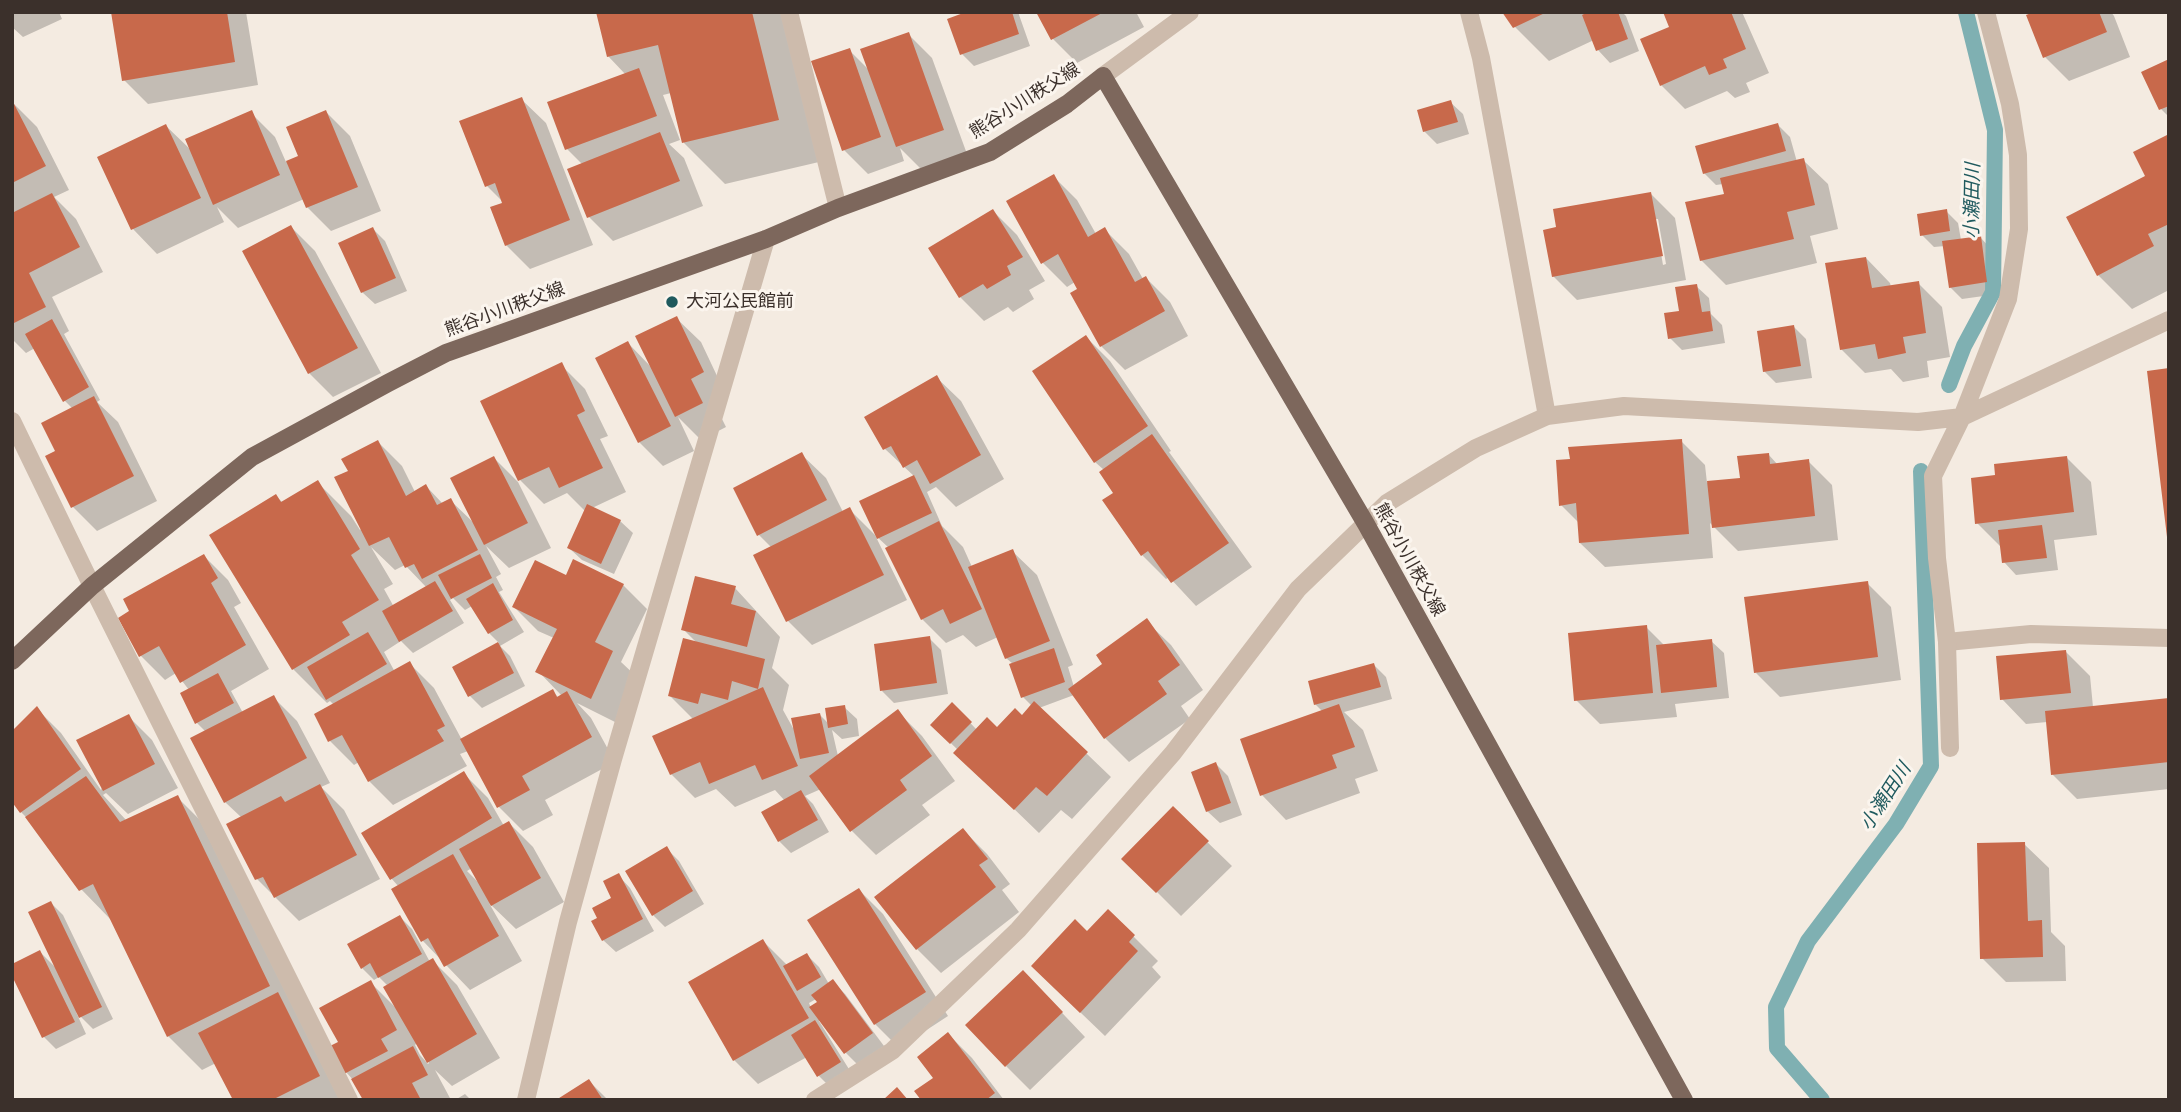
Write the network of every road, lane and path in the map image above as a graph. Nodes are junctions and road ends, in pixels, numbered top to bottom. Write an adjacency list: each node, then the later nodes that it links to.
1 (789, 12): 6 (street)
2 (1190, 12): 5 (street)
3 (1469, 12): 9 (street)
4 (1986, 12): 10 (street)
5 (1103, 76): 6 (main road, 熊谷小川秩父線); 12 (main road, 熊谷小川秩父線)
6 (838, 208): 7 (main road, 熊谷小川秩父線)
7 (766, 239): 13 (main road, 熊谷小川秩父線); 19 (street)
8 (2169, 320): 10 (street)
9 (1547, 416): 10 (street); 12 (street)
10 (1962, 417): 15 (street)
11 (12, 421): 13 (street)
12 (1366, 524): 20 (street); 21 (main road, 熊谷小川秩父線)
13 (92, 586): 16 (main road, 熊谷小川秩父線); 18 (street)
14 (2169, 638): 15 (street)
15 (1947, 642): 17 (street)
16 (12, 661)
17 (1950, 748)
18 (349, 1100)
19 (526, 1100)
20 (815, 1100)
21 (1684, 1100)

